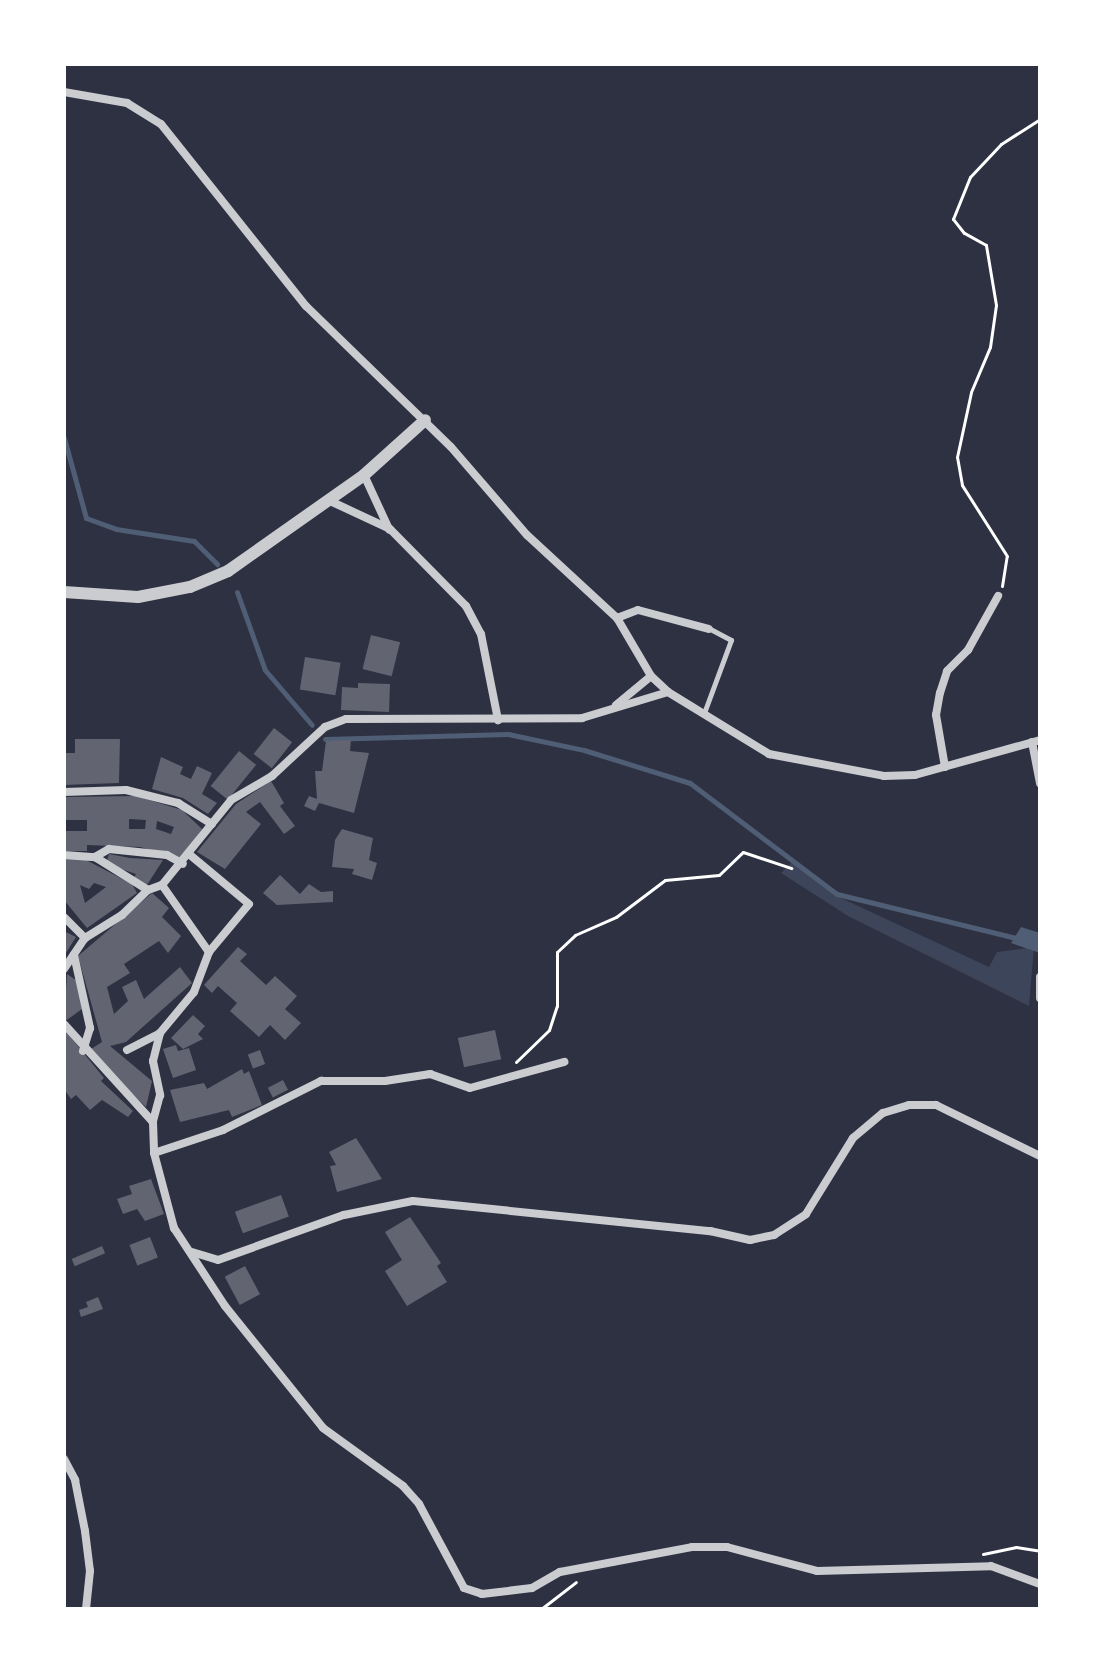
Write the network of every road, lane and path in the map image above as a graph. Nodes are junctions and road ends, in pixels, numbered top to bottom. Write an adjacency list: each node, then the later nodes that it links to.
1 (64, 92): 3 (street)
2 (1040, 119): 8 (path)
3 (425, 420): 4 (street); 9 (street)
4 (364, 475): 5 (street); 6 (street)
5 (330, 501): 6 (street); 7 (street)
6 (390, 529): 15 (street)
7 (64, 592)
8 (998, 596): 17 (street)
9 (617, 618): 10 (street); 11 (street)
10 (709, 629): 14 (lane)
11 (651, 676): 12 (street); 13 (street)
12 (668, 692): 13 (street); 14 (street)
13 (616, 705): 15 (street)
14 (703, 714): 17 (street)
15 (498, 720): 20 (street)
16 (1036, 741): 17 (street); 18 (street)
17 (945, 767)
18 (1040, 783)
19 (64, 792): 20 (street)
20 (212, 824): 21 (street)
21 (189, 854): 24 (street); 30 (street)
22 (64, 855): 23 (street)
23 (95, 857): 24 (street); 27 (street)
24 (183, 864): 26 (street)
25 (791, 868): 40 (path)
26 (162, 885): 27 (street); 30 (street)
27 (148, 890): 29 (street)
28 (64, 917): 29 (street)
29 (85, 938): 31 (street)
30 (209, 952): 36 (street)
31 (74, 955): 32 (street); 38 (street)
32 (64, 969)
33 (1040, 977): 34 (street)
34 (1040, 998)
35 (64, 1024): 38 (street)
36 (160, 1033): 37 (street); 41 (street)
37 (127, 1050)
38 (83, 1051): 41 (street)
39 (564, 1062): 40 (street)
40 (506, 1078): 42 (street)
41 (153, 1122): 42 (street)
42 (154, 1153): 44 (street)
43 (1040, 1156): 44 (street)
44 (191, 1251): 48 (street)
45 (64, 1459): 50 (street)
46 (1040, 1551): 47 (path)
47 (976, 1557)
48 (589, 1568): 49 (street); 51 (path)
49 (1040, 1584)
50 (86, 1609)
51 (541, 1609)

